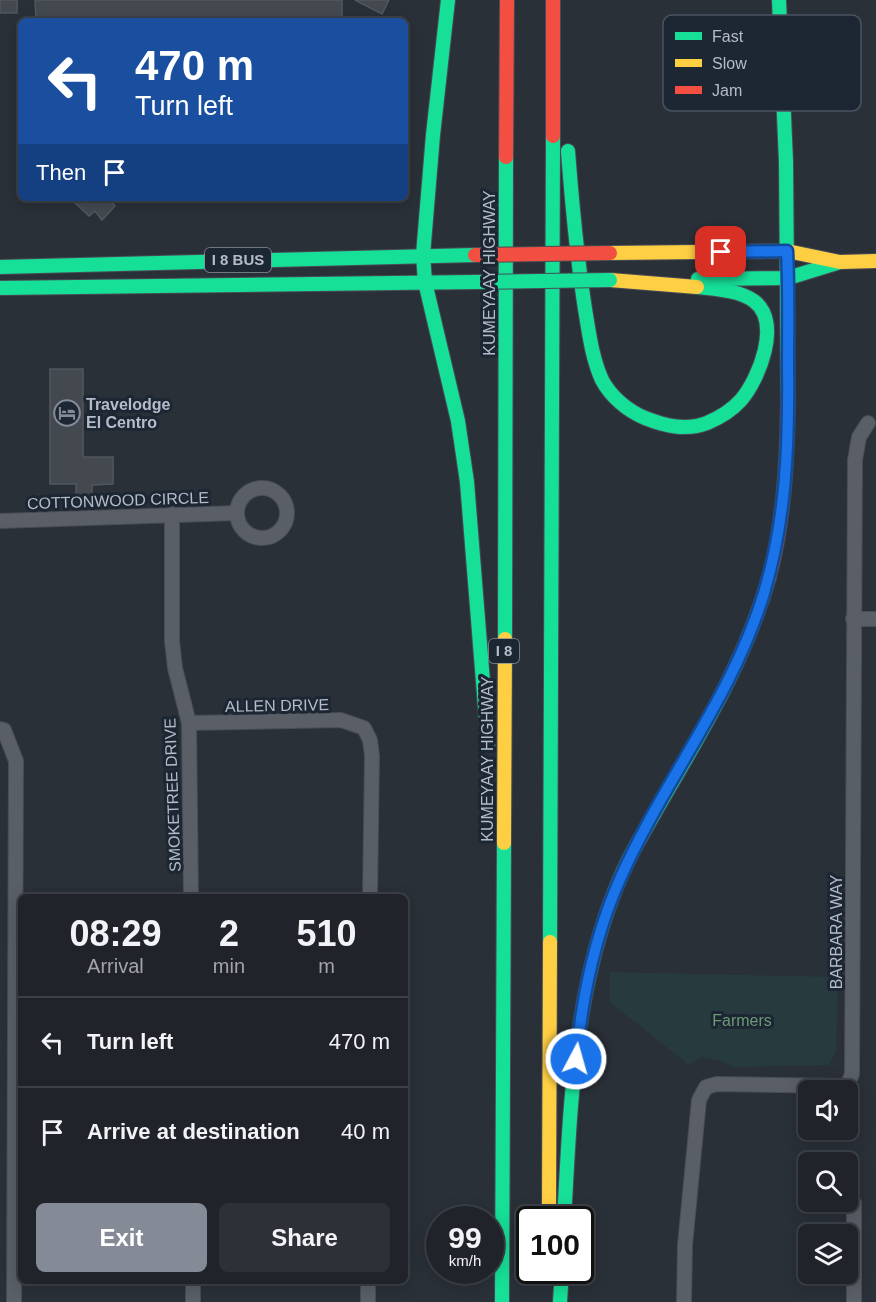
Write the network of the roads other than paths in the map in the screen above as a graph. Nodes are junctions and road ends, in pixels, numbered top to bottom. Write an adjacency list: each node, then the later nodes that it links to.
1 (448, 0): 9 (main road)
2 (507, 0): 31 (main road, KUMEYAAY HIGHWAY / I 8)
3 (553, 0): 6 (main road)
4 (778, 0): 5 (main road)
5 (779, 15)
6 (553, 43): 14 (main road); 32 (main road)
7 (784, 111): 8 (main road)
8 (787, 251): 9 (main road, I 8 BUS, bridge); 11 (main road); 13 (main road)
9 (423, 255): 12 (main road, I 8 BUS); 15 (main road)
10 (876, 261): 11 (main road)
11 (840, 262): 13 (main road)
12 (0, 267)
13 (788, 278): 14 (main road); 33 (main road)
14 (610, 280): 15 (main road, bridge)
15 (425, 282): 16 (main road, I 8 BUS); 25 (main road)
16 (0, 288)
17 (868, 423): 21 (street, BARBARA WAY)
18 (237, 513): 19 (street, COTTONWOOD CIRCLE)
19 (172, 514): 20 (street, COTTONWOOD CIRCLE); 23 (street, SMOKETREE DRIVE)
20 (0, 521)
21 (853, 619): 22 (street); 45 (street, BARBARA WAY)
22 (876, 619)
23 (189, 723): 27 (street, SMOKETREE DRIVE); 28 (street, ALLEN DRIVE)
24 (2, 730): 30 (street)
25 (488, 754)
26 (490, 810): 31 (main road)
27 (191, 894)
28 (370, 894)
29 (0, 1003): 30 (street)
30 (18, 1003): 39 (street)
31 (502, 1014): 42 (main road, KUMEYAAY HIGHWAY / I 8)
32 (549, 1206)
33 (565, 1206)
34 (854, 1212): 46 (street)
35 (193, 1284): 40 (street)
36 (368, 1284): 41 (street)
37 (549, 1284): 43 (main road)
38 (561, 1284): 44 (main road)
39 (14, 1302)
40 (193, 1302)
41 (368, 1302)
42 (502, 1302)
43 (549, 1302)
44 (560, 1302)
45 (684, 1302)
46 (854, 1302)

